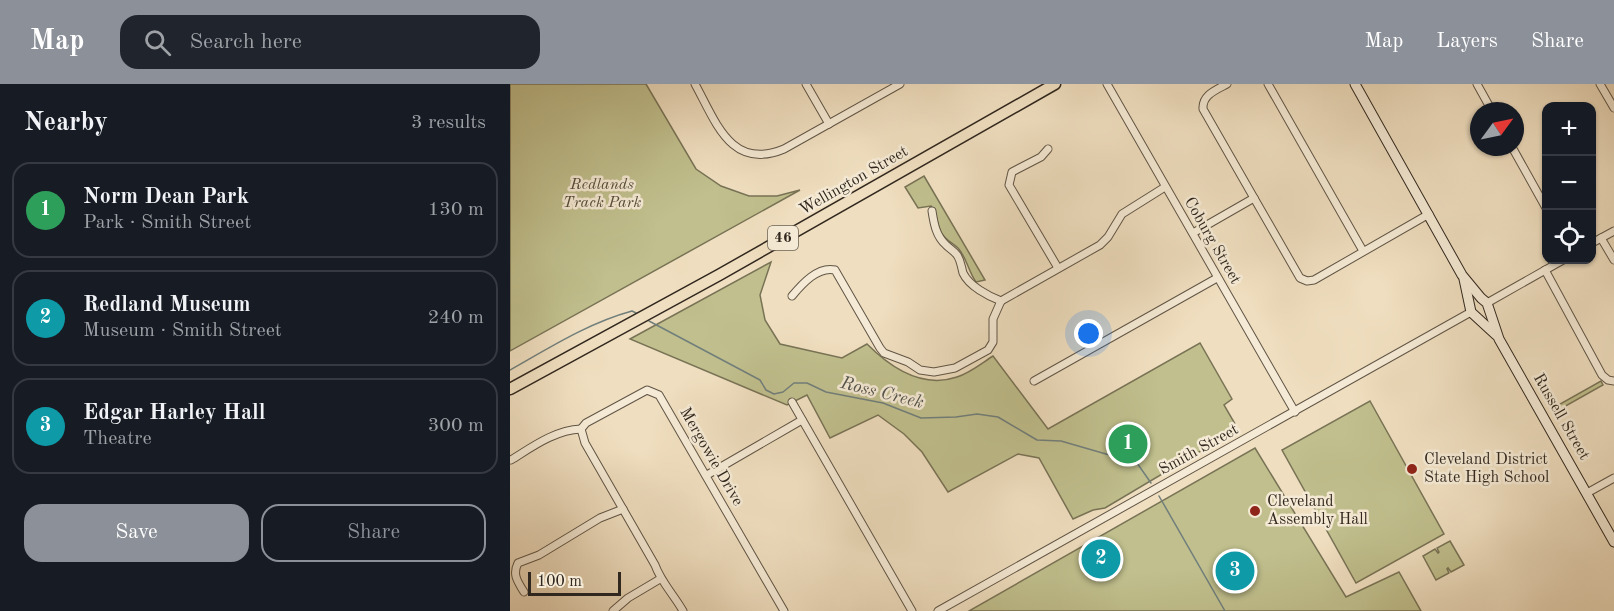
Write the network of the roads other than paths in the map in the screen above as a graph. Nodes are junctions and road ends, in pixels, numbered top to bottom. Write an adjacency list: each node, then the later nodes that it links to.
1 (694, 84): 13 (street)
2 (807, 84): 13 (street)
3 (900, 84): 13 (street)
4 (1055, 84): 39 (main road, Wellington Street / 46)
5 (1107, 84): 16 (street, Coburg Street)
6 (1227, 84): 17 (street)
7 (1269, 84): 25 (street)
8 (1355, 84): 20 (main road, Russell Street)
9 (1477, 84): 11 (street)
10 (1600, 84): 12 (street)
11 (1487, 102)
12 (1614, 108)
13 (829, 124)
14 (1048, 149): 28 (street)
15 (1517, 156): 18 (street)
16 (1165, 187): 22 (street, Coburg Street); 28 (street)
17 (1254, 198): 22 (street); 25 (street)
18 (1542, 201)
19 (932, 211): 33 (street)
20 (1429, 214): 25 (street); 30 (main road, Russell Street)
21 (1614, 231): 23 (street)
22 (1192, 233): 31 (street, Coburg Street)
23 (1601, 238): 24 (street); 26 (street)
24 (1596, 241)
25 (1363, 251)
26 (1614, 260)
27 (1556, 264): 29 (street)
28 (1058, 268): 33 (street)
29 (1545, 270): 34 (street); 38 (street)
30 (1462, 275): 34 (main road, Russell Street); 35 (main road, Russell Street)
31 (1217, 278): 37 (street); 41 (street, Coburg Street)
32 (792, 296): 33 (street)
33 (1001, 301)
34 (1486, 304): 35 (main road); 35 (main road); 36 (main road, Russell Street)
35 (1473, 310): 36 (main road, Russell Street); 41 (street, Smith Street)
36 (1499, 339): 47 (main road, Russell Street)
37 (1034, 381)
38 (1614, 381)
39 (510, 389)
40 (792, 402): 42 (street)
41 (1295, 412): 56 (street, Smith Street)
42 (802, 420): 45 (street); 55 (street)
43 (580, 429): 44 (street, Mergowie Drive); 45 (street, Mergowie Drive); 48 (street)
44 (511, 460)
45 (707, 475): 54 (street, Mergowie Drive)
46 (1614, 477): 47 (street)
47 (1587, 493): 49 (main road, Russell Street)
48 (623, 509): 50 (street); 51 (street)
49 (1614, 542)
50 (660, 579): 52 (street); 53 (street)
51 (524, 592)
52 (613, 611)
53 (683, 611)
54 (784, 611)
55 (912, 611)
56 (938, 611)

